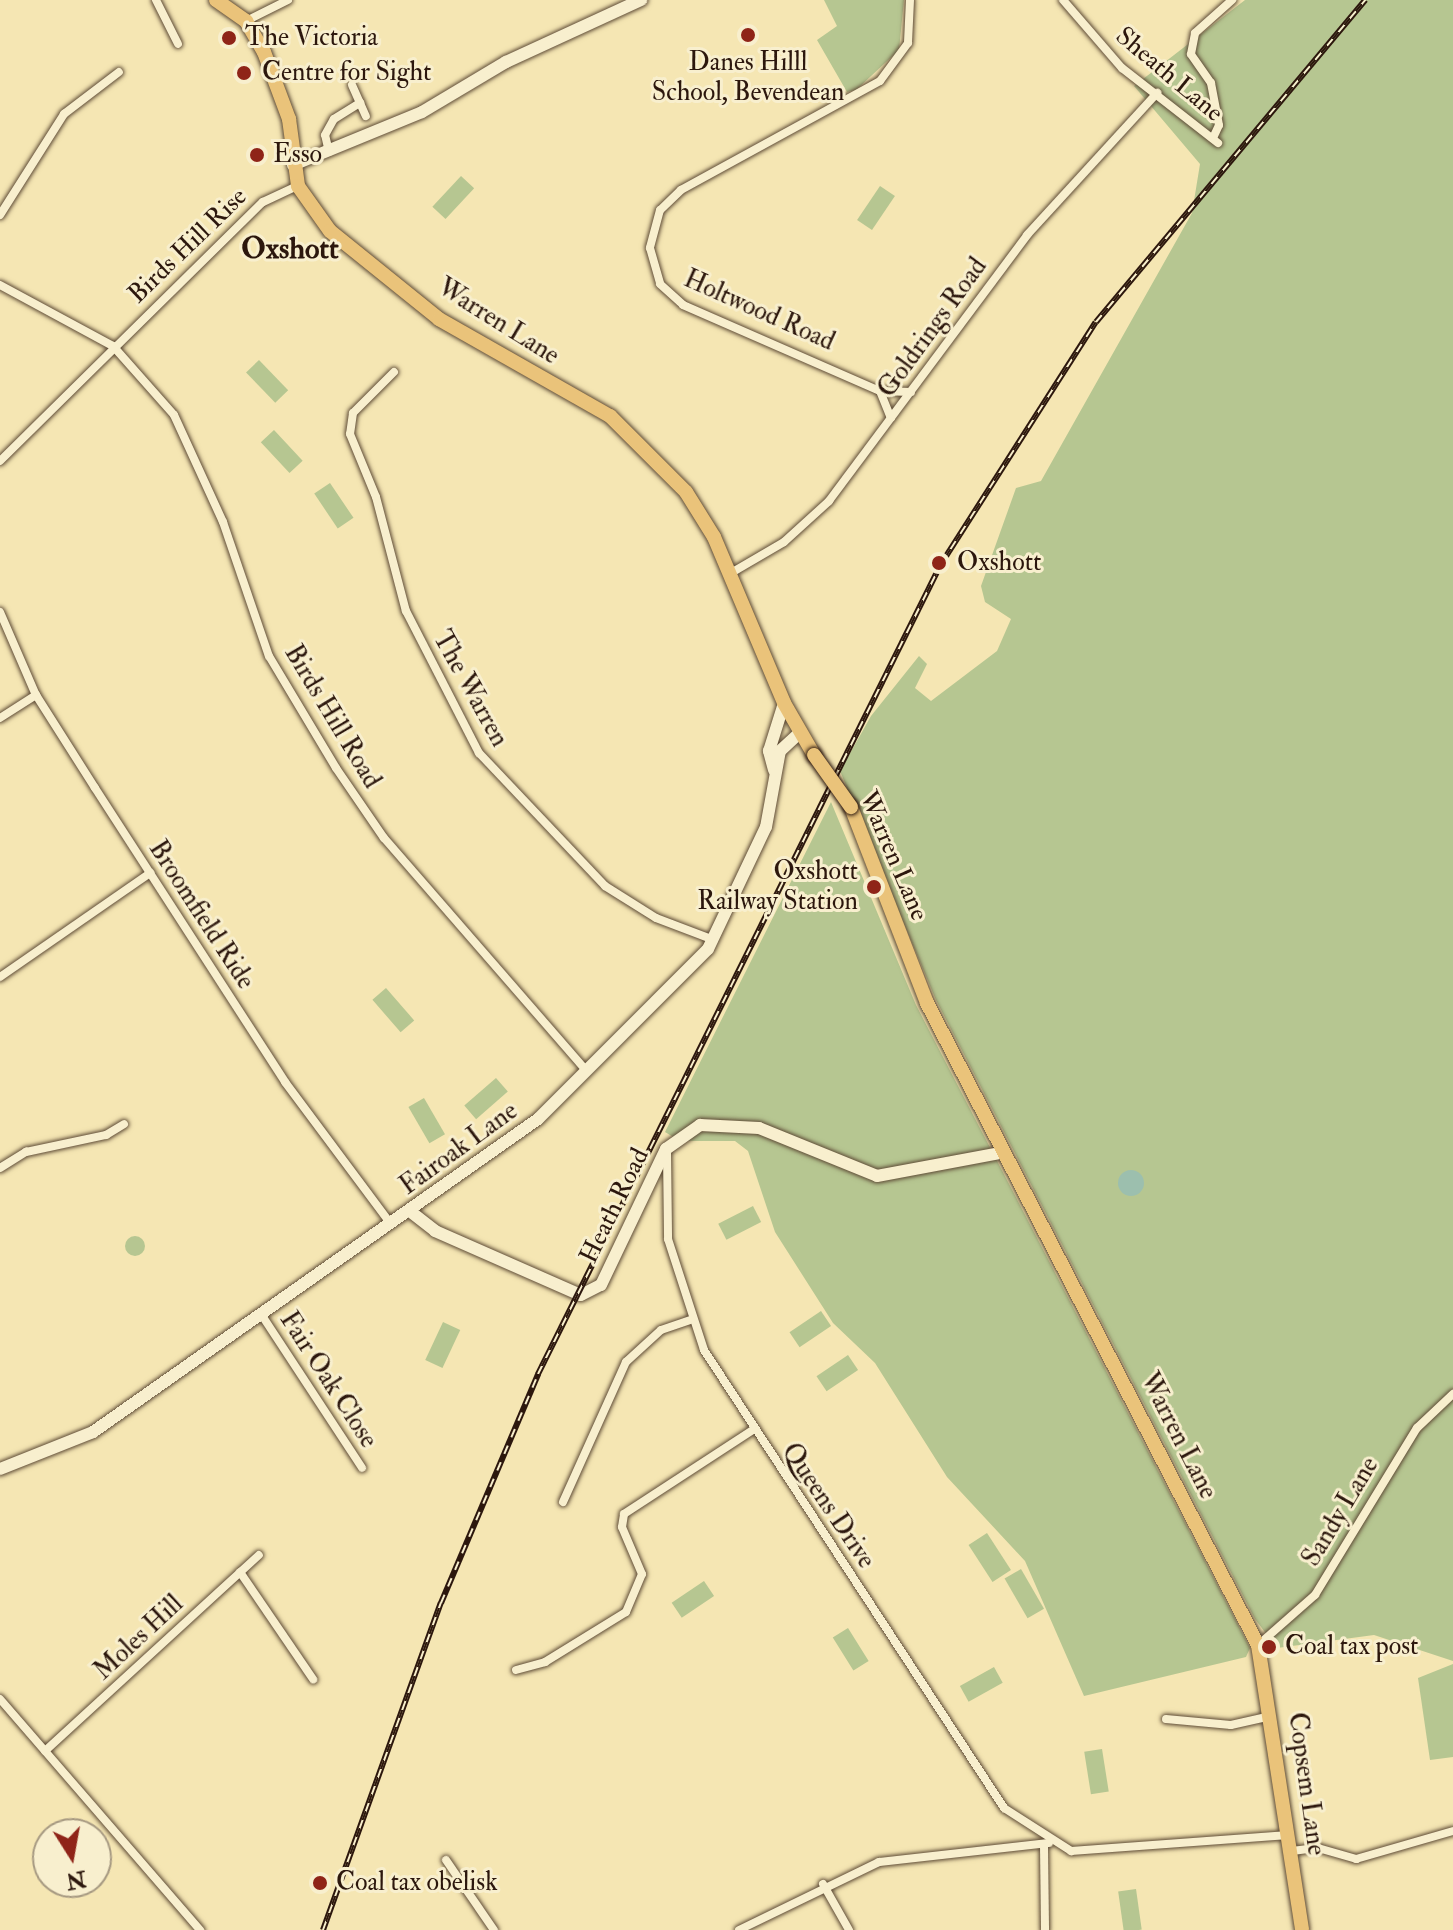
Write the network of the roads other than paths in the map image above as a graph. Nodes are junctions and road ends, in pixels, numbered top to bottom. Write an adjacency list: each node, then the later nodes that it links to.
1 (156, 0): 9 (street)
2 (216, 0): 8 (main road)
3 (288, 0): 8 (street)
4 (641, 0): 15 (main road)
5 (910, 0): 22 (street, Holtwood Road)
6 (1063, 0): 12 (street, Sheath Lane)
7 (1232, 0): 12 (street, Sheath Lane)
8 (246, 21): 16 (main road)
9 (178, 44)
10 (119, 72): 18 (street)
11 (352, 85): 13 (street)
12 (1157, 93): 23 (street, Goldrings Road)
13 (360, 103): 14 (street); 15 (street)
14 (366, 116)
15 (329, 154): 16 (main road)
16 (293, 165): 17 (main road)
17 (298, 186): 20 (street, Birds Hill Rise); 26 (main road, Warren Lane)
18 (0, 215)
19 (0, 285): 20 (street)
20 (113, 346): 25 (street); 36 (street, Birds Hill Road)
21 (394, 372): 34 (street, The Warren)
22 (880, 391): 23 (street, Holtwood Road); 24 (street)
23 (911, 392): 24 (street, Goldrings Road)
24 (891, 418): 26 (street, Goldrings Road)
25 (0, 461)
26 (731, 573): 29 (main road, Warren Lane)
27 (0, 612): 28 (street, Broomfield Ride)
28 (36, 695): 30 (street); 33 (street, Broomfield Ride)
29 (784, 703): 31 (main road, Warren Lane); 32 (main road)
30 (0, 718)
31 (799, 733): 32 (main road, Fairoak Lane); 39 (main road, Warren Lane, bridge)
32 (775, 773): 34 (main road, Fairoak Lane)
33 (150, 873): 35 (street); 42 (street, Broomfield Ride)
34 (714, 940): 36 (main road, Fairoak Lane)
35 (0, 977)
36 (584, 1068): 41 (main road, Fairoak Lane)
37 (124, 1124): 40 (street)
38 (666, 1149): 39 (main road, Heath Road); 41 (main road, Heath Road); 44 (street, Queens Drive)
39 (1005, 1152): 52 (main road, Warren Lane)
40 (0, 1168)
41 (411, 1212): 42 (main road, Fairoak Lane)
42 (392, 1225): 43 (main road, Fairoak Lane)
43 (261, 1314): 47 (street, Fair Oak Close); 48 (main road, Fairoak Lane)
44 (690, 1320): 46 (street, Queens Drive); 49 (street)
45 (1453, 1394): 52 (street, Sandy Lane)
46 (753, 1430): 53 (street); 61 (street, Queens Drive)
47 (362, 1468)
48 (0, 1469)
49 (563, 1502)
50 (259, 1555): 51 (street, Moles Hill)
51 (240, 1572): 54 (street); 58 (street, Moles Hill)
52 (1258, 1645): 56 (main road, Copsem Lane)
53 (516, 1670)
54 (313, 1679)
55 (0, 1699): 58 (street)
56 (1272, 1716): 57 (street); 60 (main road, Copsem Lane)
57 (1166, 1719)
58 (45, 1751): 65 (street)
59 (1453, 1831): 62 (street)
60 (1289, 1835): 61 (street); 62 (main road, Copsem Lane)
61 (1047, 1844): 64 (street); 69 (street)
62 (1292, 1851): 70 (main road, Copsem Lane)
63 (446, 1860): 66 (street)
64 (823, 1884): 67 (street); 68 (street)
65 (200, 1930)
66 (494, 1930)
67 (739, 1930)
68 (849, 1930)
69 (1045, 1930)
70 (1302, 1930)

